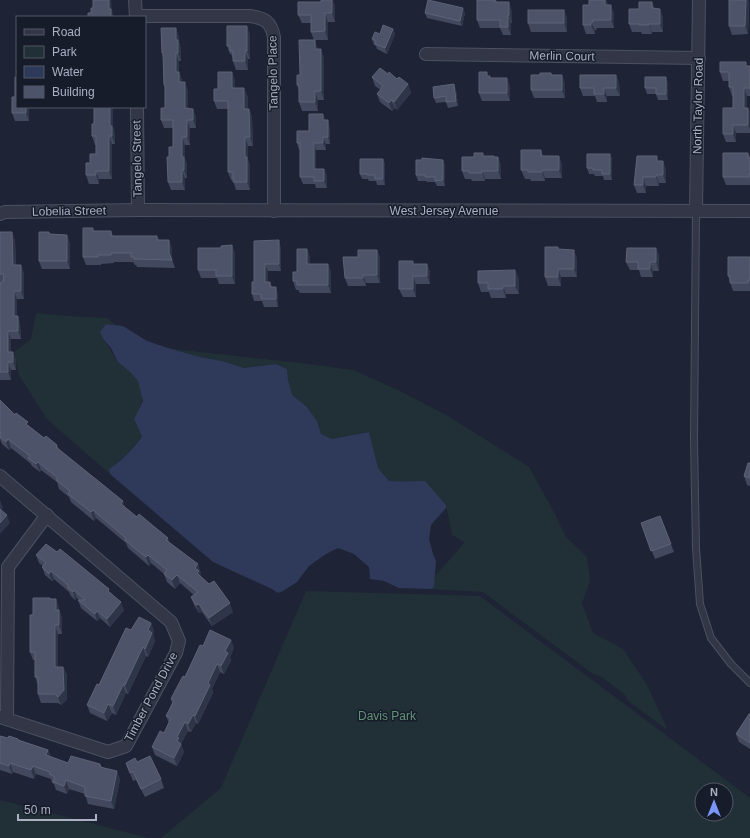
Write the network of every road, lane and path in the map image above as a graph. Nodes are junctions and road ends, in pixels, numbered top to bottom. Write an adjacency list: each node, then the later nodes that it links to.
1 (135, 0): 3 (street)
2 (699, 0): 6 (street, North Taylor Road)
3 (136, 16)
4 (146, 17): 9 (street, Tangelo Place)
5 (426, 54): 6 (street, Merlin Court)
6 (699, 58): 10 (street, North Taylor Road)
7 (137, 108): 8 (street, Tangelo Street)
8 (138, 210): 9 (street, West Jersey Avenue); 12 (street, Lobelia Street)
9 (274, 211): 10 (street, West Jersey Avenue)
10 (696, 211): 11 (street, West Jersey Avenue); 15 (lane)
11 (750, 211)
12 (0, 214)
13 (0, 476): 14 (street, Timber Pond Drive)
14 (47, 515): 16 (street); 16 (street, Timber Pond Drive)
15 (750, 683)
16 (4, 718)

